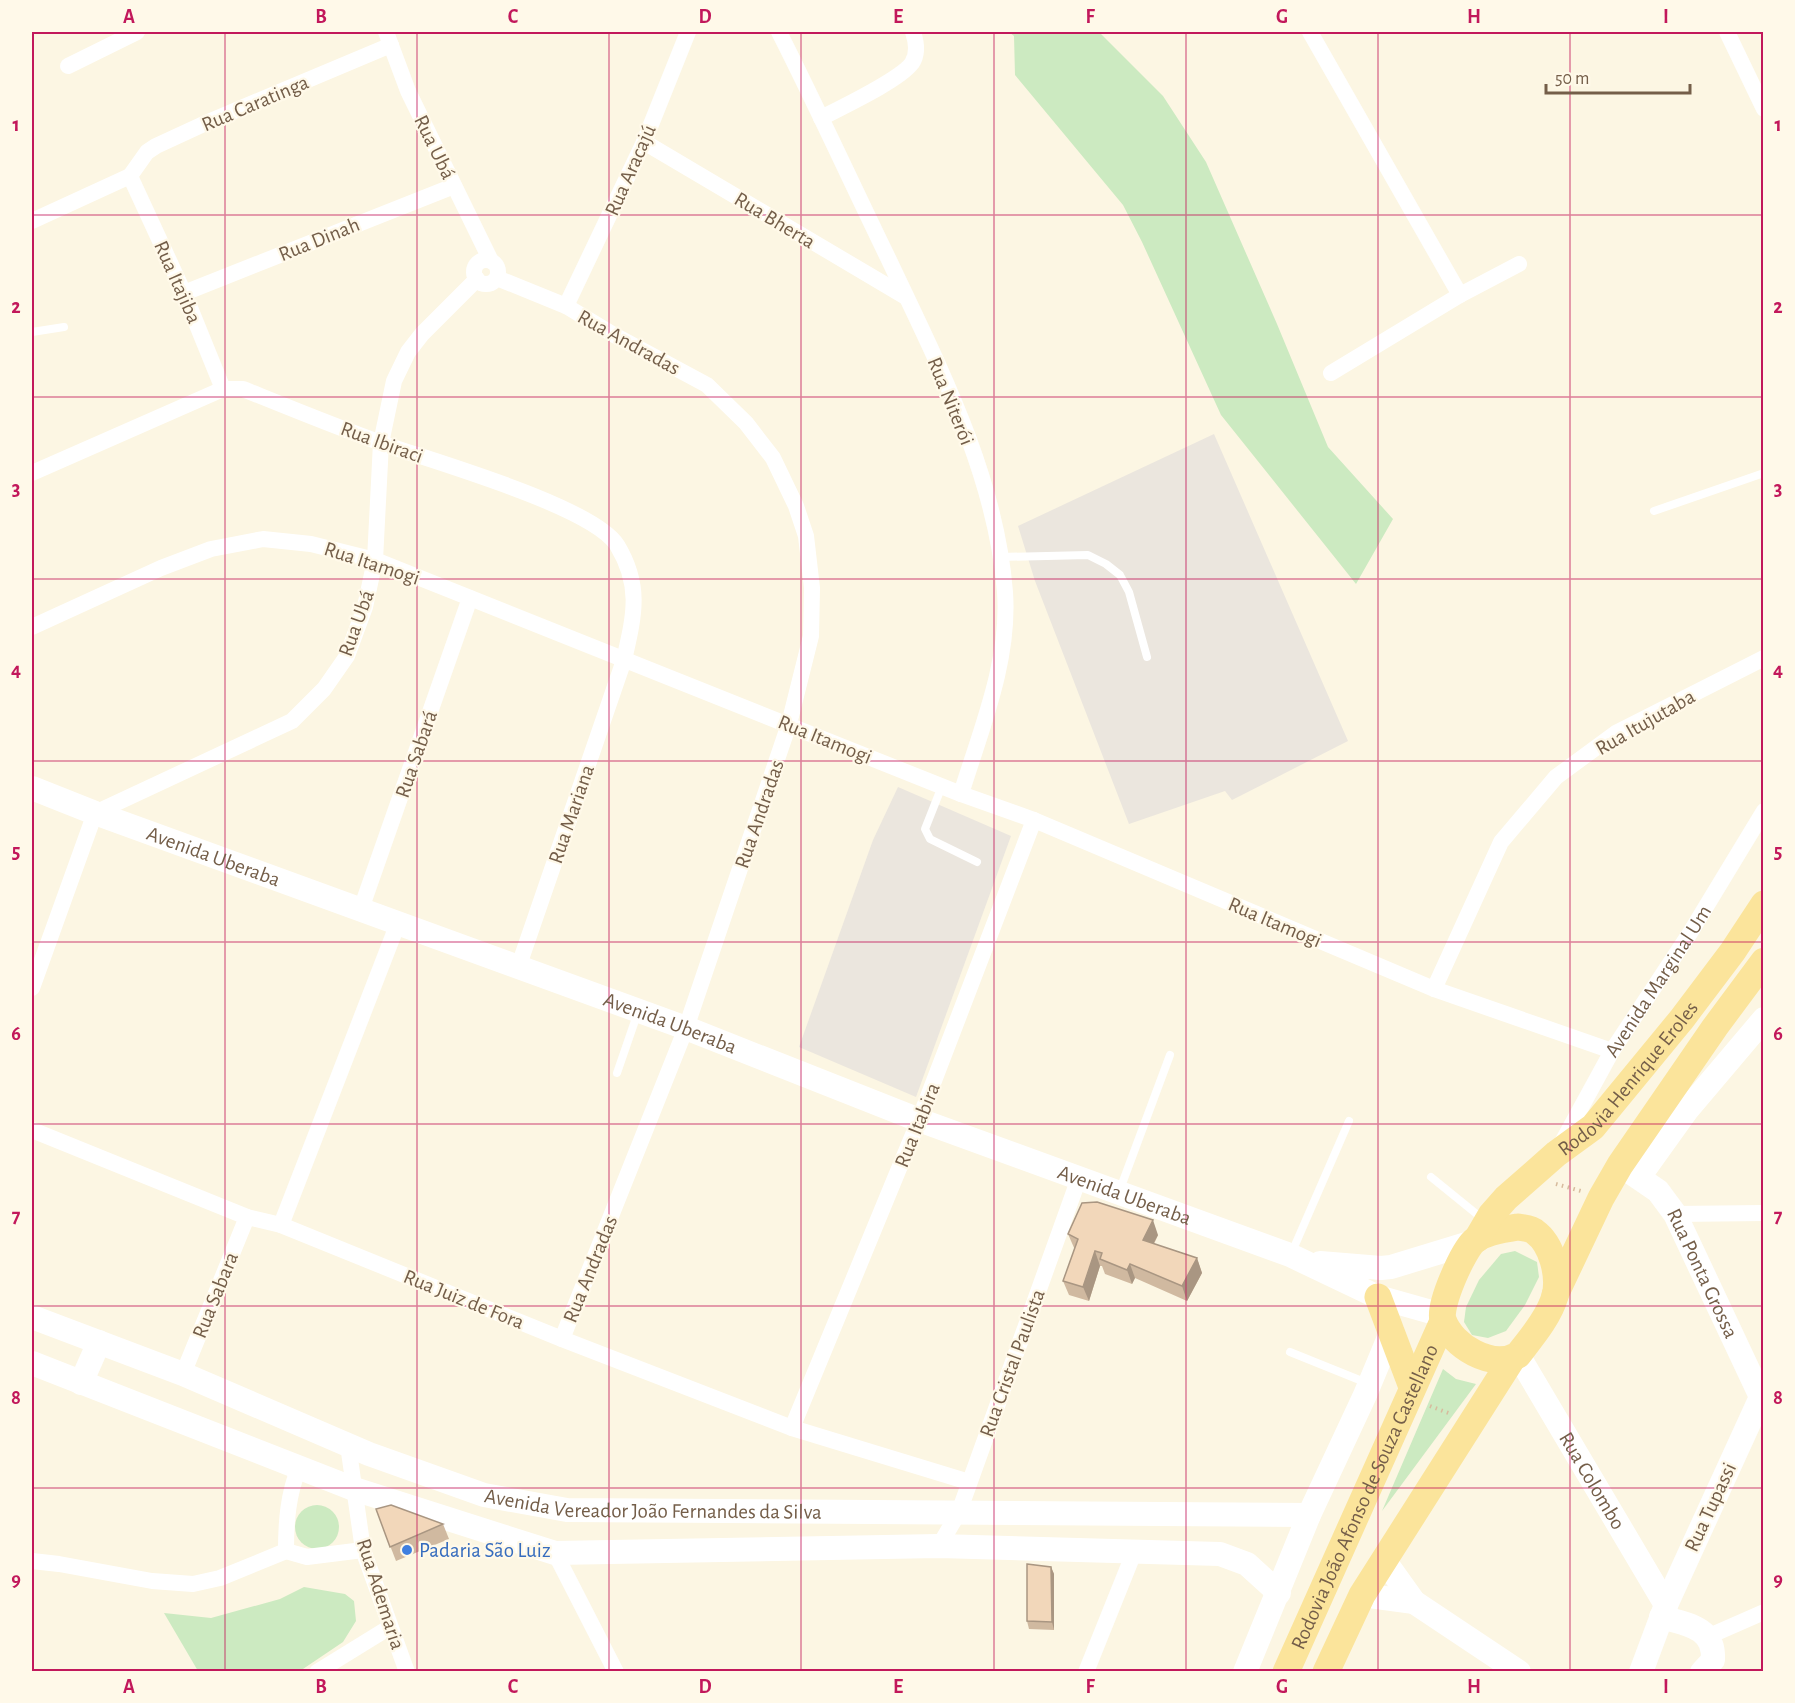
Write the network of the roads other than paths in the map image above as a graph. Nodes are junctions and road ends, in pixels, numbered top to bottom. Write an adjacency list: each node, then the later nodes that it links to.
1 (137, 32): 8 (street)
2 (688, 32): 11 (street, Rua Aracajú)
3 (779, 32): 10 (street, Rua Niterói)
4 (913, 32): 10 (street)
5 (1310, 32): 20 (street)
6 (1726, 32): 9 (street)
7 (388, 38): 12 (street, Rua Caratinga); 13 (street, Rua Ubá)
8 (68, 66)
9 (1764, 109)
10 (821, 118): 21 (street, Rua Niterói)
11 (644, 142): 21 (street, Rua Bherta); 22 (street, Rua Aracajú)
12 (130, 176): 14 (street); 19 (street, Rua Itajiba)
13 (454, 186): 15 (street, Rua Ubá); 19 (street, Rua Dinah)
14 (32, 221)
15 (491, 261): 17 (street); 18 (street)
16 (1519, 264): 20 (street)
17 (497, 278): 18 (street); 22 (street, Rua Andradas)
18 (477, 279): 27 (street, Rua Ubá)
19 (184, 293): 26 (street, Rua Itajiba)
20 (1460, 295): 25 (street)
21 (906, 297): 31 (street, Rua Niterói)
22 (566, 306): 38 (street, Rua Andradas)
23 (64, 327): 24 (lane)
24 (32, 332)
25 (1330, 373)
26 (223, 389): 27 (street, Rua Ibiraci); 28 (street)
27 (381, 443): 32 (street, Rua Ubá); 37 (street, Rua Ibiraci)
28 (32, 473)
29 (1764, 473): 30 (lane)
30 (1654, 511)
31 (1000, 558): 35 (lane); 41 (street, Rua Niterói)
32 (375, 560): 33 (street, Rua Itamogi); 34 (street, Rua Itamogi); 43 (street, Rua Ubá)
33 (470, 598): 37 (street, Rua Itamogi); 47 (street, Rua Sabará)
34 (32, 627)
35 (1147, 657)
36 (1764, 658): 53 (street, Rua Itujutaba)
37 (624, 660): 38 (street, Rua Itamogi); 51 (street, Rua Mariana)
38 (789, 724): 40 (street, Rua Itamogi); 56 (street, Rua Andradas)
39 (34, 784): 43 (main road, Avenida Uberaba)
40 (942, 786): 41 (street, Rua Itamogi); 45 (lane)
41 (961, 794): 44 (street, Rua Itamogi)
42 (1764, 811): 57 (street, Avenida Marginal Um)
43 (95, 813): 47 (main road, Avenida Uberaba); 50 (street)
44 (1034, 820): 53 (street, Rua Itamogi); 60 (street, Rua Itabira)
45 (977, 862)
46 (1764, 904): 63 (main road, Rodovia Henrique Eroles)
47 (361, 909): 48 (main road, Avenida Uberaba)
48 (398, 923): 51 (main road, Avenida Uberaba); 71 (street)
49 (1764, 961): 64 (main road, Rodovia Henrique Eroles)
50 (36, 962): 52 (street)
51 (518, 968): 54 (main road, Avenida Uberaba)
52 (32, 988)
53 (1434, 989): 57 (street, Rua Itamogi)
54 (638, 1011): 56 (main road, Avenida Uberaba); 59 (lane)
55 (1764, 1019): 64 (main road)
56 (686, 1028): 60 (main road, Avenida Uberaba); 79 (street, Rua Andradas)
57 (1612, 1052): 63 (street, Avenida Marginal Um)
58 (1170, 1055): 67 (lane)
59 (617, 1073)
60 (920, 1120): 66 (main road, Avenida Uberaba); 89 (street, Rua Itabira)
61 (1349, 1121): 73 (lane)
62 (32, 1130): 70 (street, Rua Juiz de Fora)
63 (1556, 1154): 72 (main road, Rodovia Henrique Eroles)
64 (1629, 1171): 69 (main road, Rua Ponta Grossa); 74 (main road, Rodovia Henrique Eroles)
65 (1431, 1177): 72 (lane)
66 (1079, 1178): 67 (main road, Avenida Uberaba); 92 (street, Rua Cristal Paulista)
67 (1119, 1192): 73 (main road, Avenida Uberaba)
68 (1764, 1213): 69 (street)
69 (1675, 1214): 88 (main road, Rua Ponta Grossa)
70 (247, 1216): 71 (street, Rua Juiz de Fora); 84 (street, Rua Sabara)
71 (281, 1225): 79 (street, Rua Juiz de Fora)
72 (1479, 1234): 73 (main road, Avenida Uberaba); 74 (main road); 77 (main road)
73 (1299, 1258): 75 (main road, Avenida Uberaba)
74 (1555, 1295): 82 (main road)
75 (1378, 1297): 77 (main road, Avenida Uberaba); 78 (main road)
76 (32, 1317): 80 (main road, Avenida Vereador João Fernandes da Silva)
77 (1443, 1318): 82 (main road); 87 (main road, Rodovia João Afonso de Souza Castellano)
78 (1392, 1330): 86 (main road); 87 (main road)
79 (562, 1339): 89 (street, Rua Juiz de Fora)
80 (99, 1342): 84 (main road, Avenida Vereador João Fernandes da Silva); 85 (main road)
81 (1290, 1352): 86 (lane)
82 (1515, 1357): 101 (main road, Rodovia João Afonso de Souza Castellano); 106 (main road, Rua Colombo)
83 (32, 1363): 85 (main road, Avenida Vereador João Fernandes da Silva)
84 (183, 1374): 90 (main road, Avenida Vereador João Fernandes da Silva)
85 (81, 1383): 91 (main road, Avenida Vereador João Fernandes da Silva)
86 (1370, 1384): 95 (main road)
87 (1411, 1392): 116 (main road, Rodovia João Afonso de Souza Castellano)
88 (1762, 1398): 106 (main road, Rua Tupassi)
89 (792, 1428): 92 (street, Rua Juiz de Fora)
90 (348, 1445): 93 (street, Rua Ademaria); 94 (main road, Avenida Vereador João Fernandes da Silva)
91 (299, 1467): 93 (main road, Avenida Vereador João Fernandes da Silva); 99 (street)
92 (969, 1482): 94 (street, Rua Cristal Paulista)
93 (354, 1489): 97 (street, Rua Ademaria); 100 (main road, Avenida Vereador João Fernandes da Silva)
94 (958, 1512): 95 (main road, Avenida Vereador João Fernandes da Silva); 96 (street, Rua Cristal Paulista)
95 (1310, 1515): 103 (main road)
96 (939, 1546): 98 (main road, Avenida Vereador João Fernandes da Silva); 100 (main road, Avenida Vereador João Fernandes da Silva)
97 (363, 1550): 99 (street); 108 (street, Rua Ademaria)
98 (1135, 1550): 103 (main road, Avenida Vereador João Fernandes da Silva); 114 (street)
99 (286, 1551): 102 (street)
100 (555, 1553): 113 (street)
101 (1384, 1560): 104 (main road, Rodovia João Afonso de Souza Castellano); 105 (main road)
102 (32, 1561)
103 (1279, 1593): 115 (main road)
104 (1362, 1595): 105 (main road); 117 (main road, Rodovia João Afonso de Souza Castellano)
105 (1414, 1602): 118 (main road)
106 (1663, 1611): 109 (main road); 110 (main road, Rua Tupassi)
107 (1764, 1612): 109 (street)
108 (390, 1627): 111 (street); 112 (street, Rua Ademaria)
109 (1707, 1637): 119 (main road)
110 (1640, 1670)
111 (317, 1671)
112 (407, 1671)
113 (616, 1671)
114 (1086, 1671)
115 (1245, 1671)
116 (1286, 1671)
117 (1326, 1671)
118 (1519, 1671)
119 (1702, 1671)

